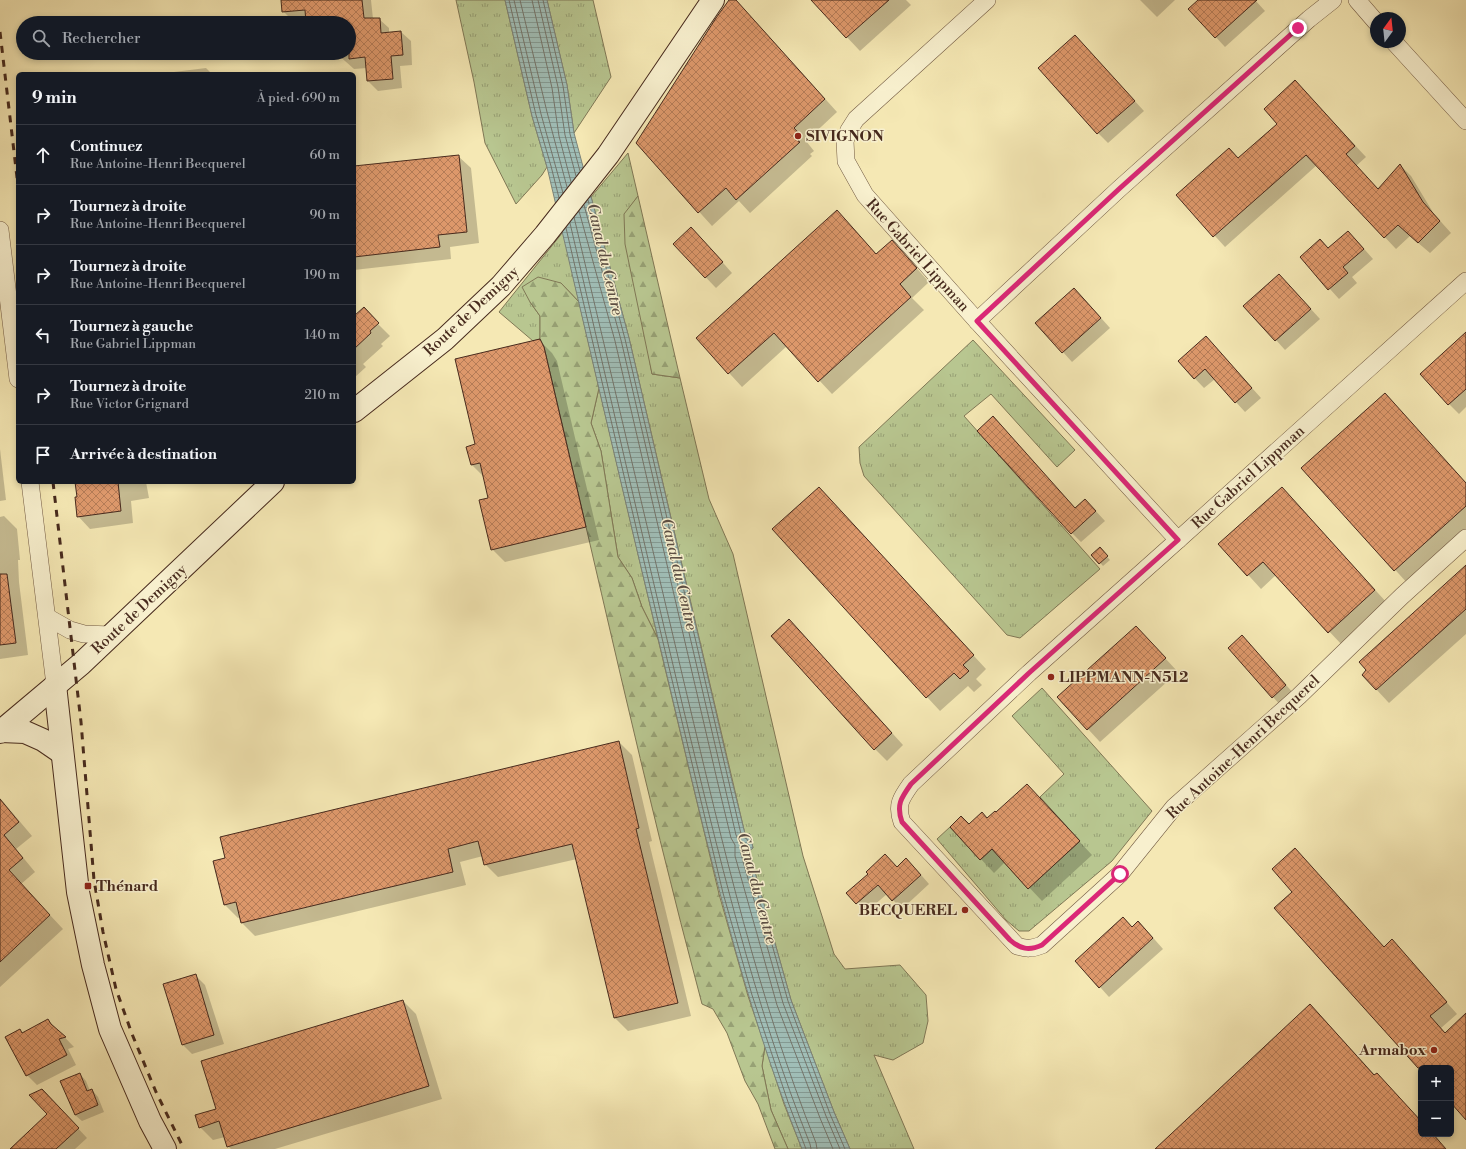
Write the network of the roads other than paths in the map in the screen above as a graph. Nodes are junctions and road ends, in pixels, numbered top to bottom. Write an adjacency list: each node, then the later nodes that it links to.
1 (713, 0): 12 (main road, Route de Demigny)
2 (987, 0): 10 (street, Rue Gabriel Lippman)
3 (1333, 0): 10 (street)
4 (1357, 0): 5 (street)
5 (1370, 15)
6 (1399, 48): 7 (street)
7 (1466, 121)
8 (0, 230): 11 (street)
9 (1466, 281): 16 (street, Rue Gabriel Lippman)
10 (977, 321): 16 (street, Rue Gabriel Lippman)
11 (16, 362)
12 (356, 409)
13 (30, 484): 17 (street)
14 (271, 484): 18 (main road, Route de Demigny)
15 (1466, 538): 16 (street, Rue Antoine-Henri Becquerel)
16 (1178, 540)
17 (47, 617): 18 (street); 19 (street)
18 (111, 635): 19 (main road, Route de Demigny)
19 (55, 685): 20 (main road, Route de Demigny); 21 (main road)
20 (1, 732): 21 (main road, Route de Demigny)
21 (62, 753): 22 (main road)
22 (164, 1149)

